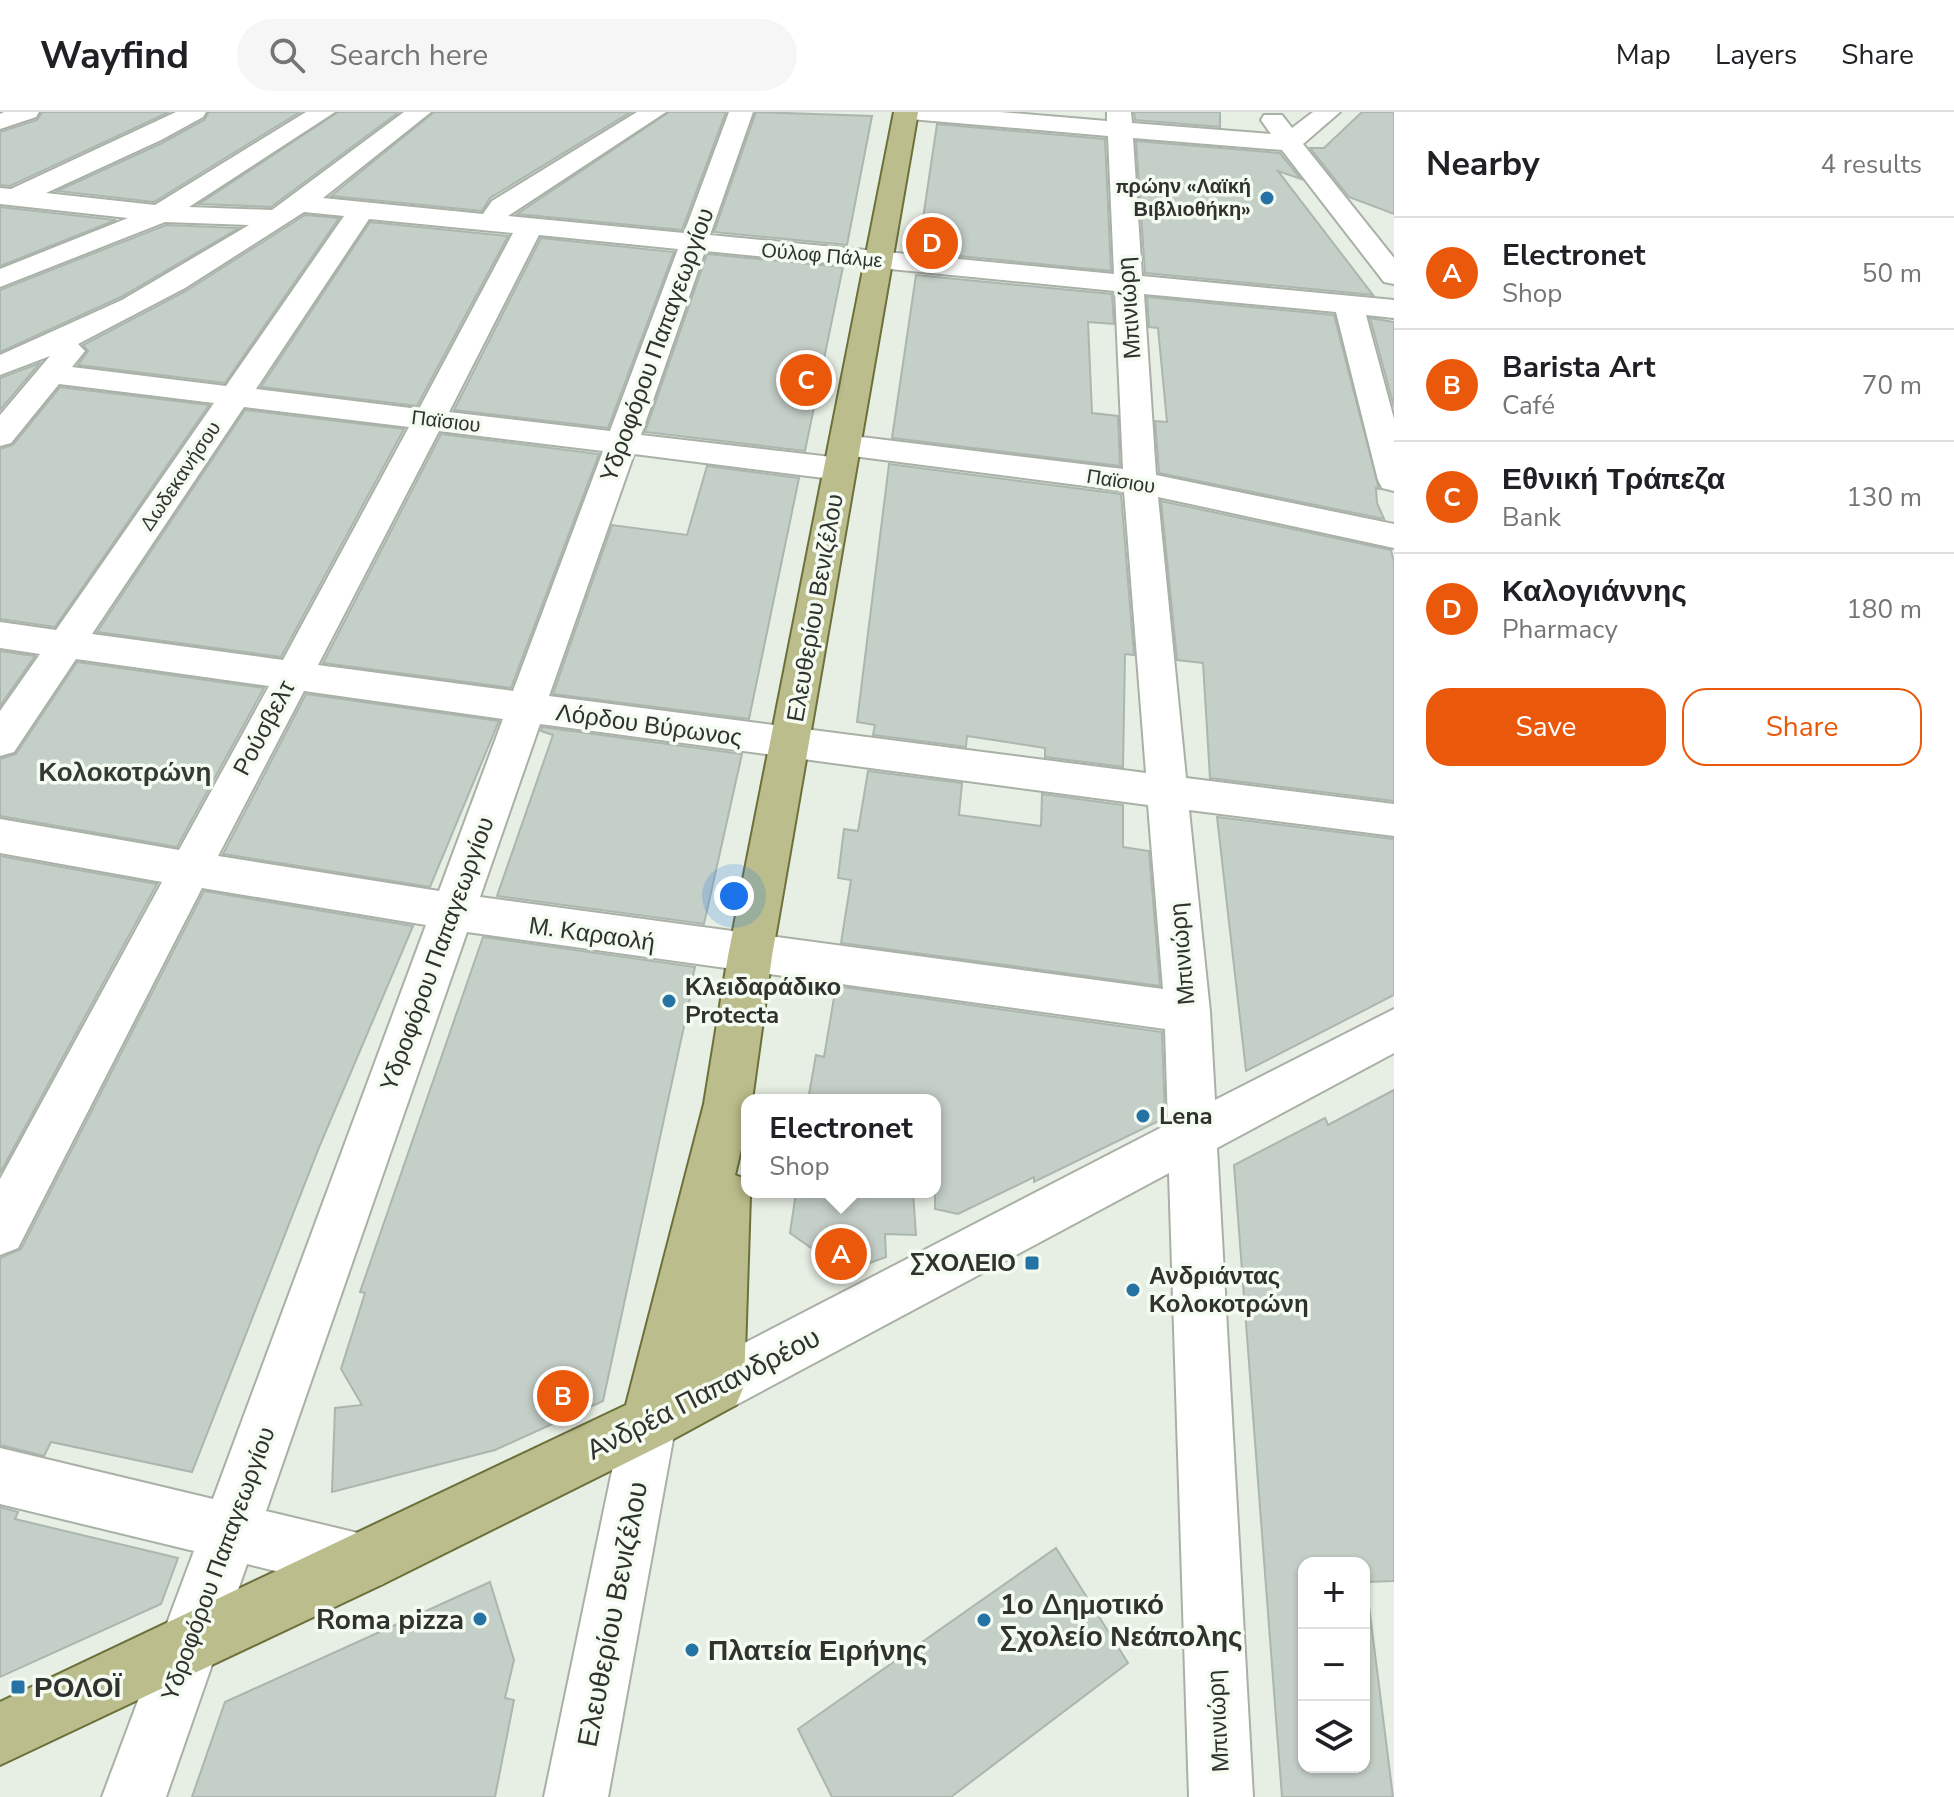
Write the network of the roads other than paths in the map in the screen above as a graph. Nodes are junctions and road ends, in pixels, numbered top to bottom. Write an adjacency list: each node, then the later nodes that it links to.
1 (27, 112): 12 (street)
2 (151, 112): 10 (street)
3 (323, 112): 18 (street)
4 (419, 112): 16 (street)
5 (654, 112): 20 (street)
6 (741, 112): 22 (street, Υδροφόρου Παπαγεωργίου)
7 (908, 112): 11 (street); 23 (main road, Ελευθερίου Βενιζέλου)
8 (1268, 112): 13 (street)
9 (1328, 112): 13 (street)
10 (187, 116): 14 (street)
11 (1119, 121): 13 (street); 26 (street, Μπινιώρη)
12 (0, 122)
13 (1289, 143): 15 (street)
14 (5, 199): 18 (street, Ούλοφ Πάλμε)
15 (1337, 207): 19 (street); 24 (street)
16 (287, 211): 17 (street, Ούλοφ Πάλμε); 18 (street, Ούλοφ Πάλμε); 29 (street)
17 (361, 211): 20 (street, Ούλοφ Πάλμε); 32 (street, Δωδεκανήσου)
18 (159, 214): 25 (street)
19 (1380, 223)
20 (489, 224): 21 (street, Ούλοφ Πάλμε)
21 (529, 228): 22 (street, Ούλοφ Πάλμε); 33 (street, Ρούσβελτ)
22 (692, 244): 23 (street, Ούλοφ Πάλμε); 35 (street, Υδροφόρου Παπαγεωργίου)
23 (879, 260): 26 (street, Ούλοφ Πάλμε); 36 (main road, Ελευθερίου Βενιζέλου)
24 (1394, 276)
25 (0, 279)
26 (1127, 284): 27 (street, Ούλοφ Πάλμε); 38 (street, Μπινιώρη)
27 (1349, 305): 28 (street, Ούλοφ Πάλμε); 37 (street)
28 (1394, 309)
29 (89, 328): 30 (street); 31 (street)
30 (0, 366)
31 (51, 374): 32 (street, Παϊσιου); 34 (street)
32 (236, 395): 33 (street, Παϊσιου); 41 (street, Δωδεκανήσου)
33 (430, 419): 35 (street, Παϊσιου); 42 (street, Ρούσβελτ)
34 (0, 436)
35 (621, 442): 36 (street, Παϊσιου); 43 (street, Υδροφόρου Παπαγεωργίου)
36 (843, 457): 38 (street, Παϊσιου); 45 (main road, Ελευθερίου Βενιζέλου)
37 (1394, 480)
38 (1140, 482): 39 (street, Παϊσιου); 46 (street, Μπινιώρη)
39 (1394, 536)
40 (0, 635): 41 (street, Λόρδου Βύρωνος)
41 (66, 645): 42 (street, Λόρδου Βύρωνος); 44 (street, Δωδεκανήσου)
42 (292, 677): 43 (street, Λόρδου Βύρωνος); 49 (street, Ρούσβελτ)
43 (526, 708): 45 (street, Λόρδου Βύρωνος); 50 (street, Υδροφόρου Παπαγεωργίου)
44 (0, 741)
45 (790, 744): 46 (street, Λόρδου Βύρωνος); 51 (main road, Ελευθερίου Βενιζέλου)
46 (1169, 790): 47 (street, Λόρδου Βύρωνος); 52 (street, Μπινιώρη)
47 (1394, 820)
48 (0, 836): 49 (street, Μ. Καραολή)
49 (187, 870): 50 (street, Μ. Καραολή); 56 (street, Ρούσβελτ)
50 (452, 913): 51 (street, Μ. Καραολή); 60 (street, Υδροφόρου Παπαγεωργίου)
51 (750, 956): 52 (street, Μ. Καραολή); 54 (main road, Ελευθερίου Βενιζέλου)
52 (1187, 1012): 55 (street, Μπινιώρη)
53 (1394, 1030): 55 (street, Ανδρέα Παπανδρέου)
54 (728, 1104): 57 (main road, Ελευθερίου Βενιζέλου); 58 (main road, Ελευθερίου Βενιζέλου)
55 (1192, 1137): 57 (street, Ανδρέα Παπανδρέου); 66 (street, Μπινιώρη)
56 (0, 1230)
57 (717, 1386): 58 (main road, Ανδρέα Παπανδρέου)
58 (649, 1423): 61 (main road, Ανδρέα Παπανδρέου); 65 (street, Ελευθερίου Βενιζέλου)
59 (0, 1476): 60 (street)
60 (230, 1532): 61 (street); 62 (street, Υδροφόρου Παπαγεωργίου)
61 (362, 1563): 62 (main road, Ανδρέα Παπανδρέου)
62 (190, 1643): 63 (main road, Ανδρέα Παπανδρέου); 64 (street, Υδροφόρου Παπαγεωργίου)
63 (0, 1734)
64 (134, 1797)
65 (576, 1797)
66 (1221, 1797)

